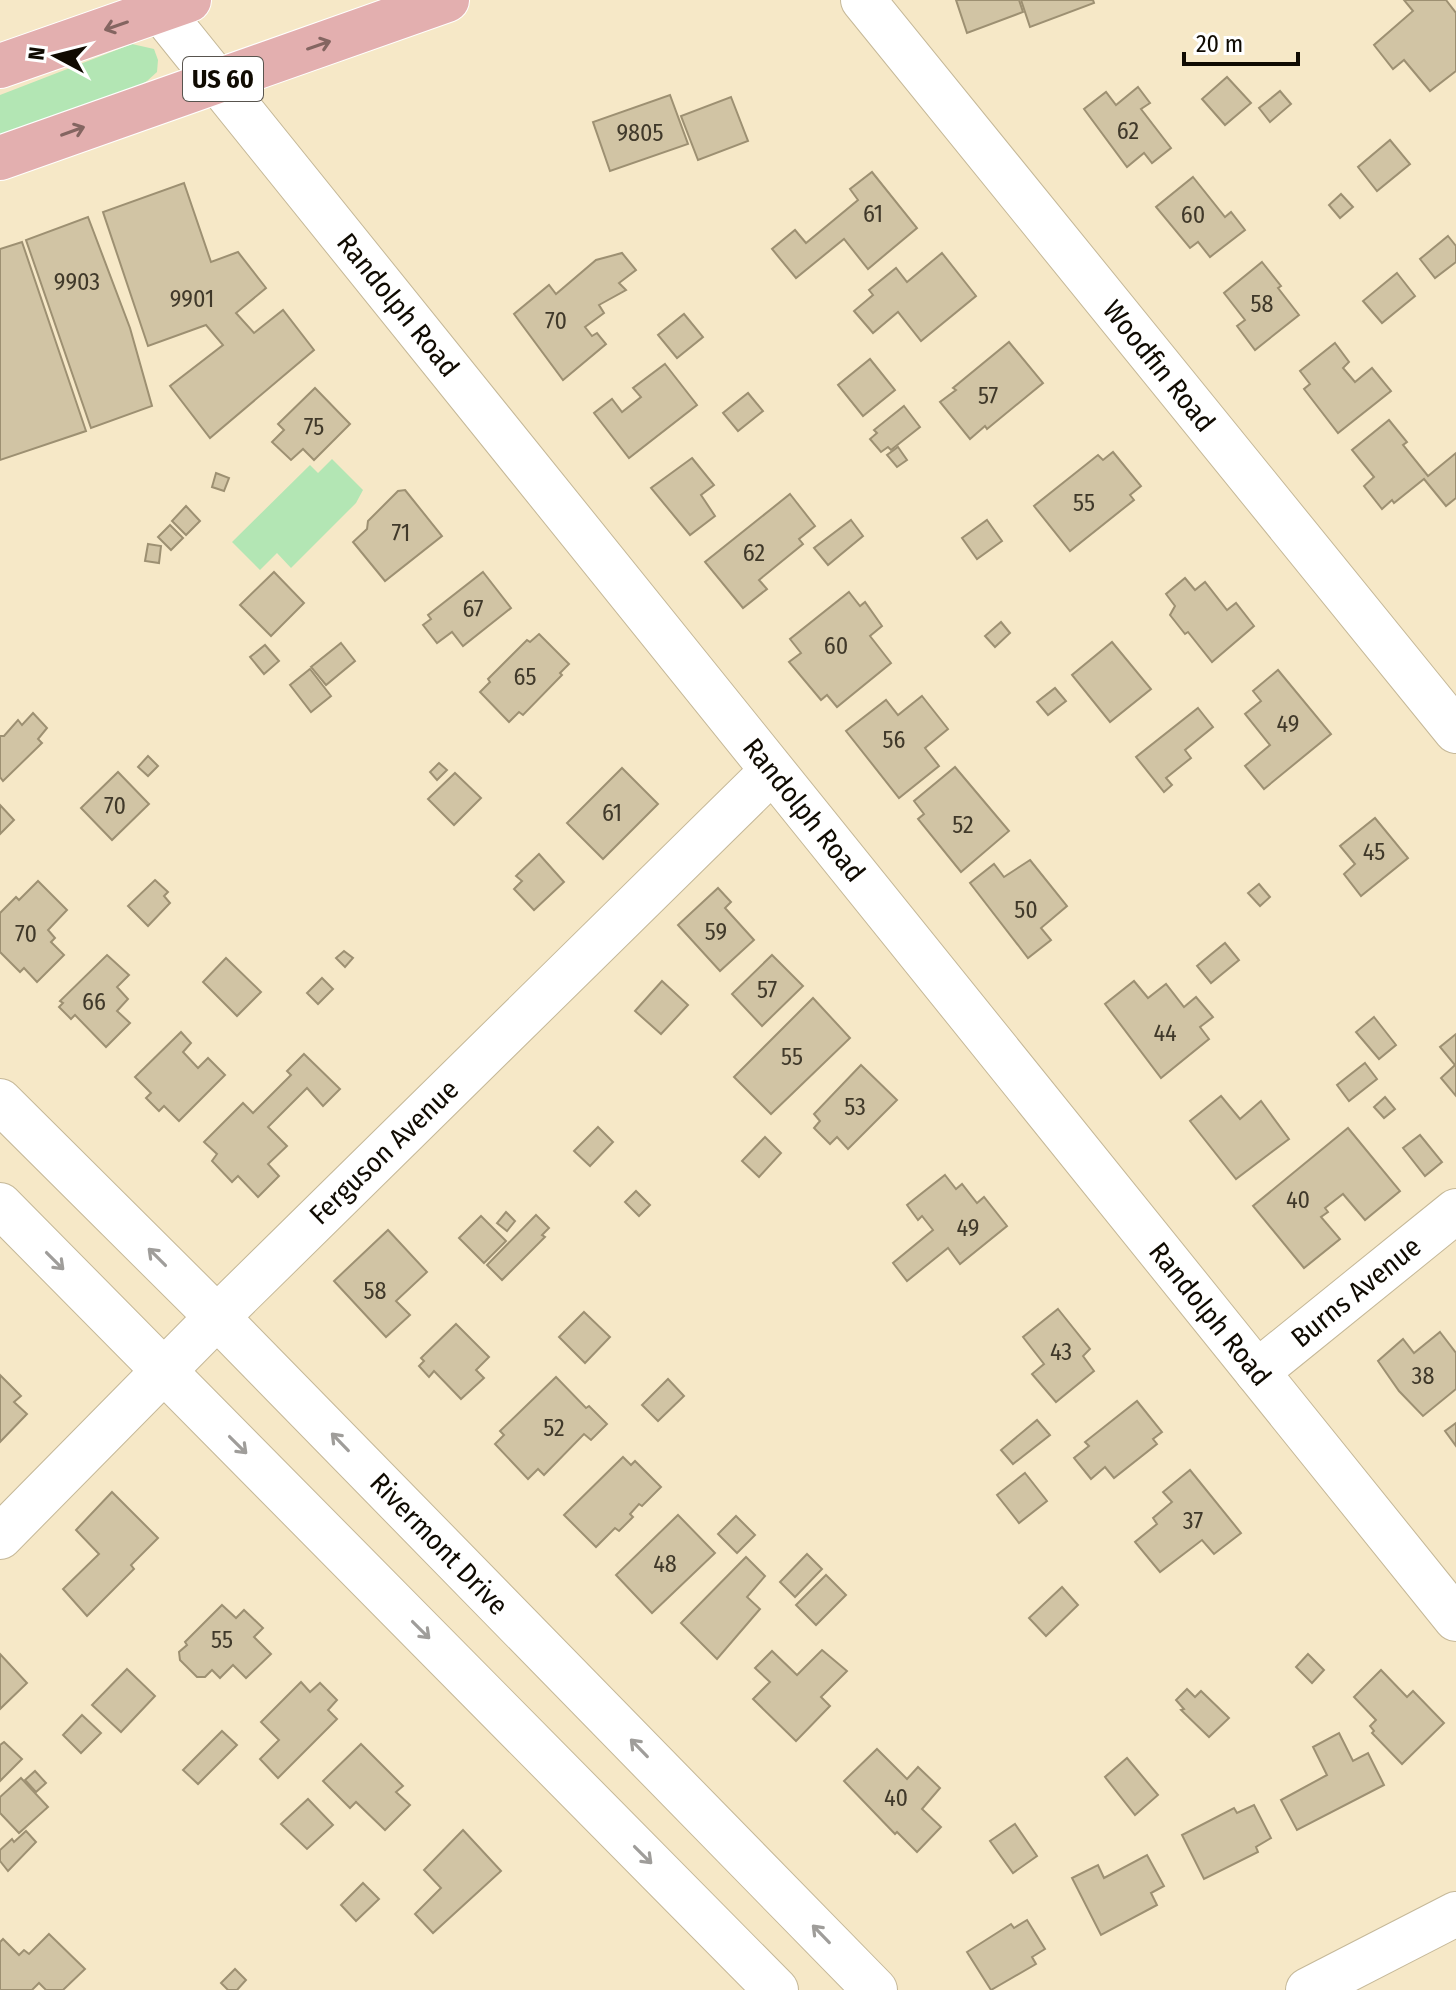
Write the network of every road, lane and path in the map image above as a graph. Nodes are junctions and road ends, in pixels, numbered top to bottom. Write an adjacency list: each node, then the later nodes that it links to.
1 (447, 0): 5 (main road, US 60, one-way to 1)
2 (863, 0): 7 (street, Woodfin Road)
3 (167, 3): 4 (main road, one-way to 4); 5 (street, Randolph Road)
4 (0, 66)
5 (218, 81): 6 (main road, US 60, one-way to 5); 8 (street, Randolph Road)
6 (0, 158)
7 (1456, 731)
8 (772, 771): 12 (street, Ferguson Avenue); 14 (street, Randolph Road)
9 (0, 1101): 12 (street, Rivermont Drive, one-way to 9)
10 (0, 1205): 13 (street, one-way to 13)
11 (1456, 1211): 14 (street, Burns Avenue)
12 (217, 1317): 13 (street, Ferguson Avenue); 19 (street, Rivermont Drive, one-way to 12)
13 (164, 1370): 15 (street, Ferguson Avenue); 18 (street, one-way to 18)
14 (1257, 1372): 16 (street, Randolph Road)
15 (0, 1537)
16 (1456, 1619)
17 (1456, 1914): 20 (street)
18 (776, 1990)
19 (875, 1990)
20 (1308, 1990)

